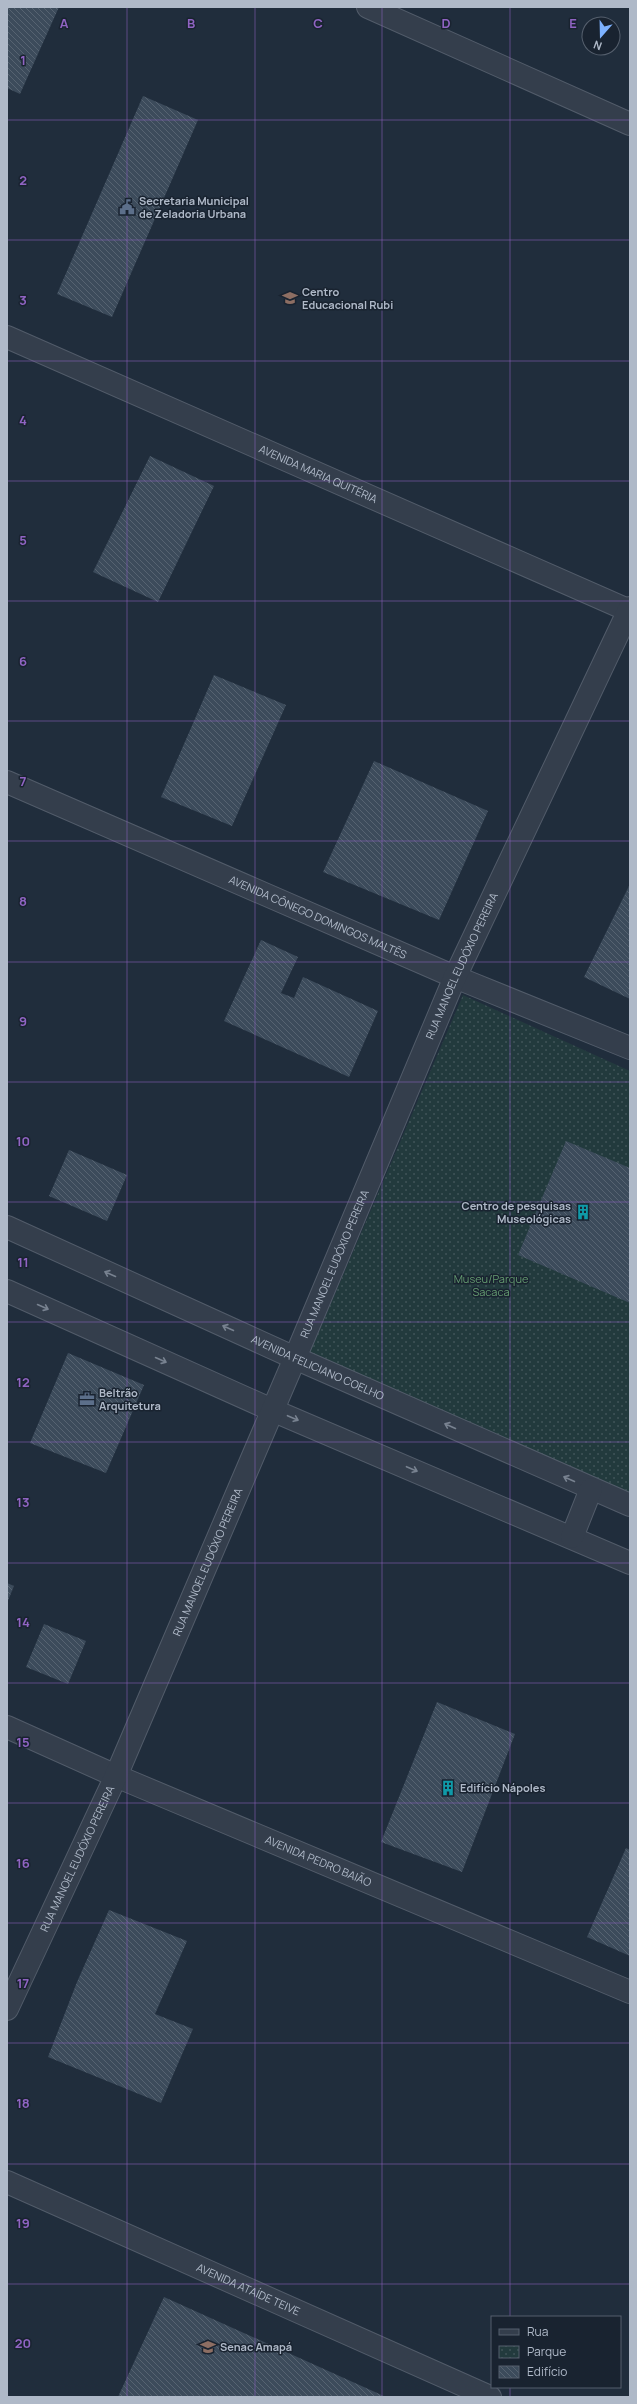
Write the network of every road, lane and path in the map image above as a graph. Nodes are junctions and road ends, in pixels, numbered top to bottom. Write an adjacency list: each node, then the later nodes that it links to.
1 (368, 7): 2 (street)
2 (630, 124)
3 (7, 337): 4 (street, AVENIDA MARIA QUITÉRIA)
4 (630, 610): 6 (street, RUA MANOEL EUDÓXIO PEREIRA)
5 (7, 782): 6 (street, AVENIDA CÔNEGO DOMINGOS MALTÊS)
6 (455, 977): 7 (street, AVENIDA CÔNEGO DOMINGOS MALTÊS); 10 (street, RUA MANOEL EUDÓXIO PEREIRA)
7 (630, 1048)
8 (7, 1227): 10 (street, AVENIDA FELICIANO COELHO, one-way to 8)
9 (7, 1291): 11 (street, one-way to 11)
10 (295, 1358): 11 (street, RUA MANOEL EUDÓXIO PEREIRA); 12 (street, AVENIDA FELICIANO COELHO, one-way to 10)
11 (272, 1410): 14 (street, one-way to 14); 17 (street, RUA MANOEL EUDÓXIO PEREIRA)
12 (591, 1489): 13 (street, AVENIDA FELICIANO COELHO); 14 (street)
13 (630, 1505)
14 (572, 1537): 15 (street)
15 (630, 1563)
16 (7, 1727): 17 (street, AVENIDA PEDRO BAIÃO)
17 (116, 1776): 18 (street, AVENIDA PEDRO BAIÃO); 19 (street, RUA MANOEL EUDÓXIO PEREIRA)
18 (630, 1992)
19 (7, 2009)
20 (7, 2182): 21 (street, AVENIDA ATAÍDE TEIVE)
21 (490, 2397)

